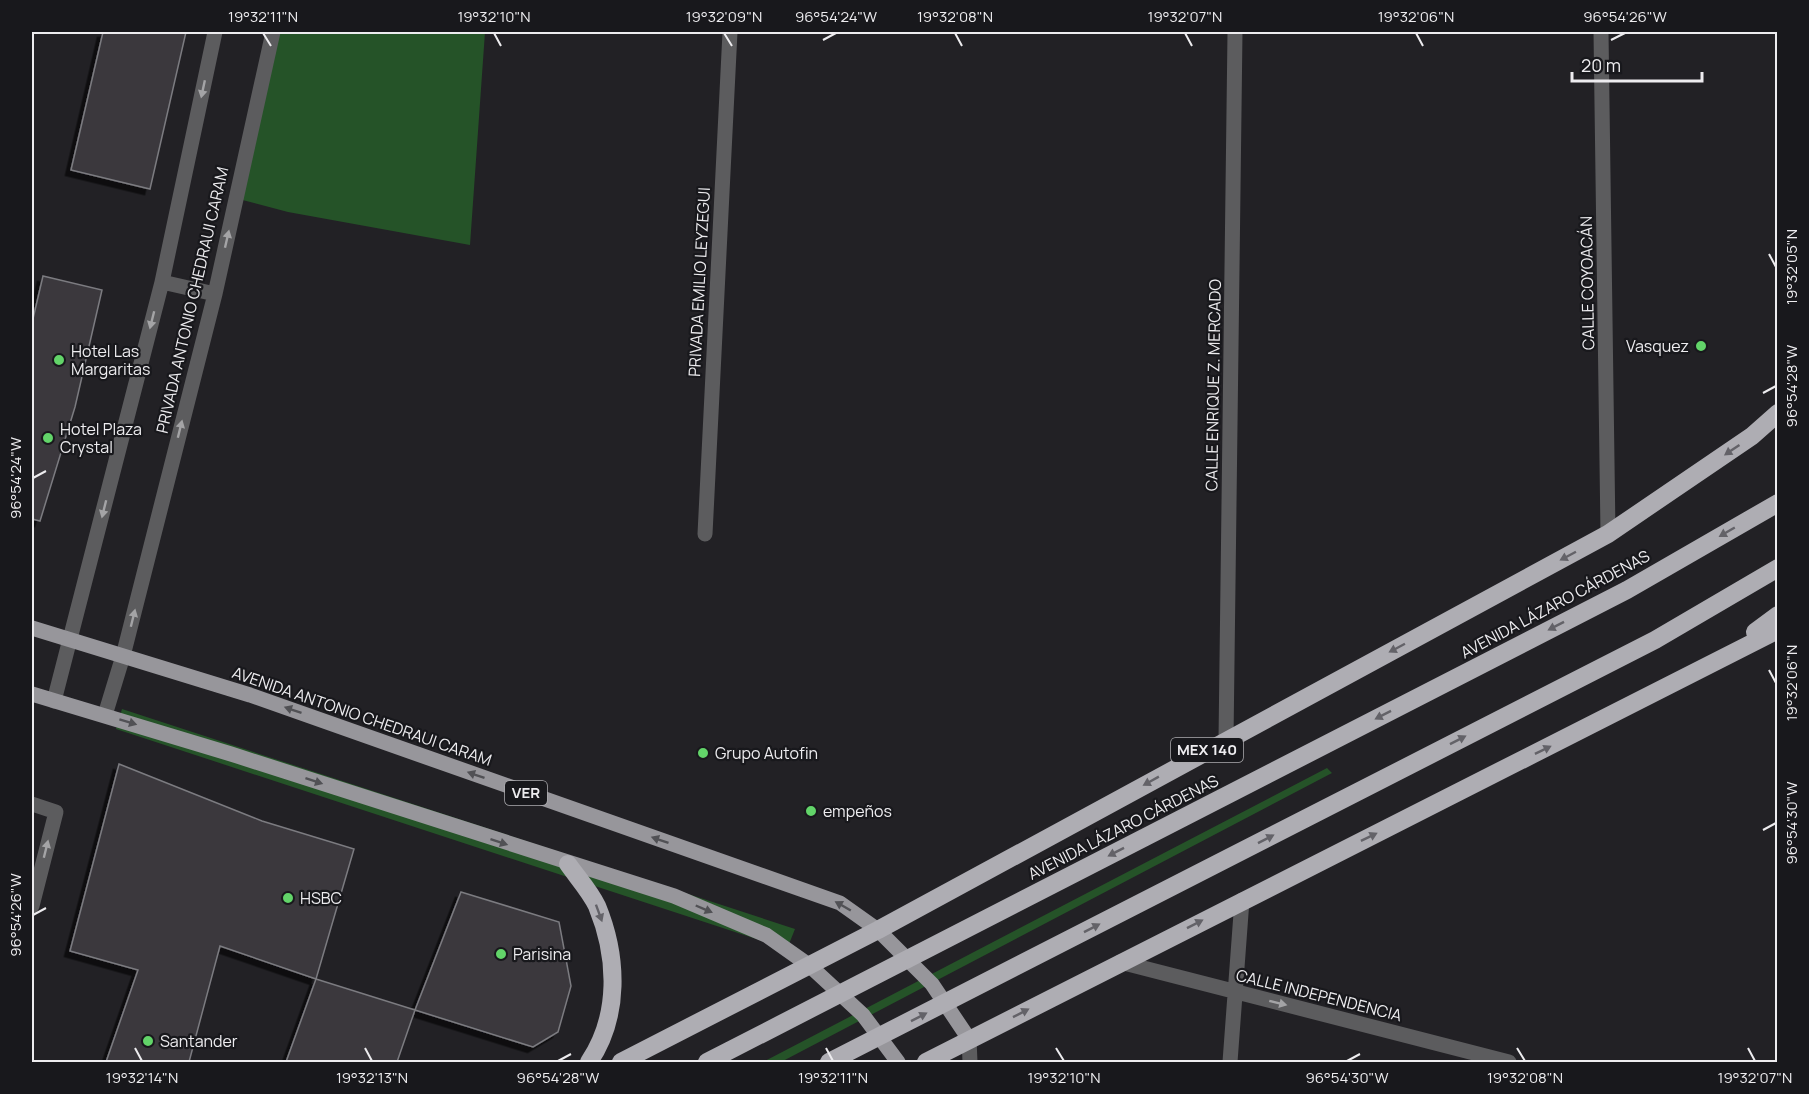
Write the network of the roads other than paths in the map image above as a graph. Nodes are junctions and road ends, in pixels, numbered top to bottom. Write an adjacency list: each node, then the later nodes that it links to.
1 (215, 32): 6 (street, PRIVADA ANTONIO CHEDRAUI CARAM, one-way to 6)
2 (273, 32): 7 (street, PRIVADA ANTONIO CHEDRAUI CARAM, one-way to 2)
3 (730, 32): 10 (street, PRIVADA EMILIO LEYZEGUI)
4 (1235, 32): 22 (street, CALLE ENRIQUE Z. MERCADO)
5 (1601, 32): 11 (street, CALLE COYOACÁN)
6 (162, 282): 7 (street); 16 (street, PRIVADA ANTONIO CHEDRAUI CARAM, one-way to 16)
7 (214, 294): 17 (street, PRIVADA ANTONIO CHEDRAUI CARAM, one-way to 7)
8 (1778, 413): 11 (highway, MEX 140, one-way to 11)
9 (1778, 503): 34 (highway, AVENIDA LÁZARO CÁRDENAS / MEX 140, one-way to 34, bridge)
10 (705, 534)
11 (1608, 534): 22 (highway, MEX 140, one-way to 22)
12 (1778, 568): 35 (highway, one-way to 12, bridge)
13 (1778, 615): 18 (highway)
14 (32, 628): 16 (main road, AVENIDA ANTONIO CHEDRAUI CARAM / VER)
15 (1778, 630): 18 (highway)
16 (70, 640): 17 (main road, AVENIDA ANTONIO CHEDRAUI CARAM / VER); 20 (street, PRIVADA ANTONIO CHEDRAUI CARAM)
17 (123, 656): 21 (street, PRIVADA ANTONIO CHEDRAUI CARAM); 27 (main road, AVENIDA ANTONIO CHEDRAUI CARAM / VER, one-way to 17)
18 (1705, 669): 25 (highway, one-way to 18)
19 (32, 694): 20 (main road)
20 (54, 701): 21 (main road)
21 (105, 715): 24 (main road, one-way to 24)
22 (1226, 740): 27 (highway, MEX 140, one-way to 27)
23 (32, 804): 26 (street, one-way to 23)
24 (568, 864): 29 (main road, one-way to 29); 32 (highway, one-way to 32)
25 (1242, 900): 28 (highway, one-way to 25); 30 (street)
26 (32, 906)
27 (878, 930): 29 (highway, MEX 140); 31 (main road, AVENIDA ANTONIO CHEDRAUI CARAM / VER)
28 (1120, 962): 30 (street, CALLE INDEPENDENCIA); 31 (highway, one-way to 28)
29 (810, 966): 33 (highway, MEX 140); 36 (main road)
30 (1236, 992): 39 (street); 40 (street, CALLE INDEPENDENCIA, one-way to 40)
31 (969, 1039): 37 (highway); 38 (street)
32 (589, 1062)
33 (621, 1062)
34 (707, 1062)
35 (829, 1062)
36 (898, 1062)
37 (926, 1062)
38 (970, 1062)
39 (1230, 1062)
40 (1509, 1062)

